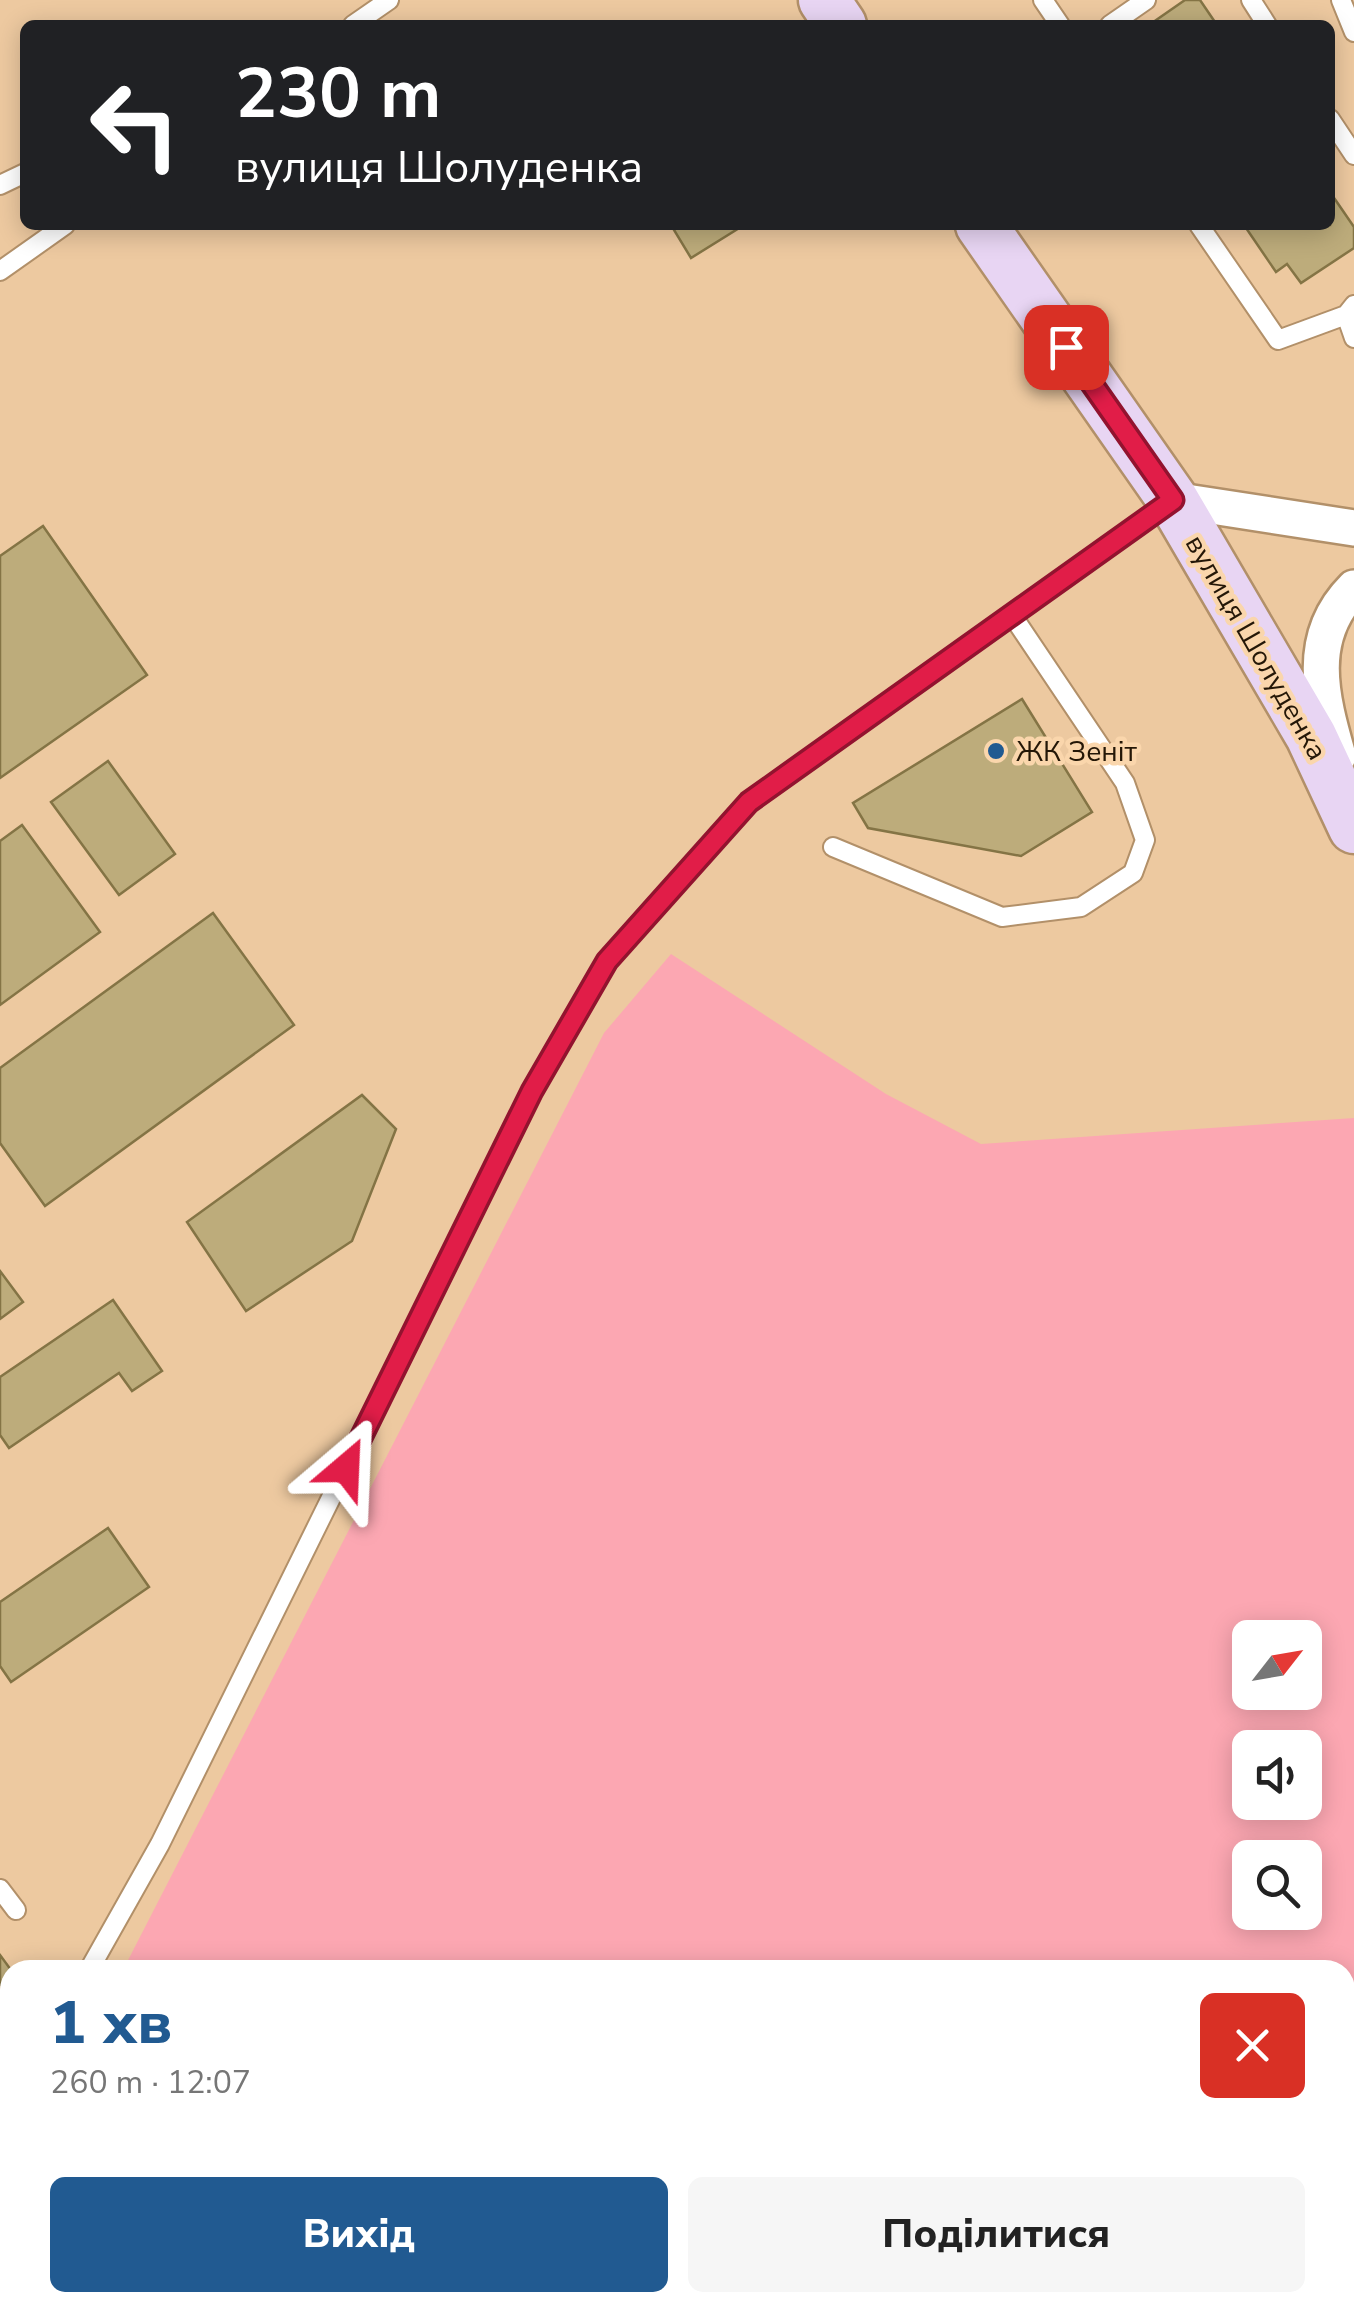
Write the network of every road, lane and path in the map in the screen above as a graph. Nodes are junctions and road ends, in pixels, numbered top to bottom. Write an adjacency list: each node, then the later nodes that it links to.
1 (389, 0): 4 (lane)
2 (1146, 0): 5 (lane)
3 (1342, 0): 6 (lane)
4 (360, 20)
5 (1117, 20)
6 (1354, 32)
7 (1335, 126): 8 (lane)
8 (1354, 155)
9 (57, 230): 12 (lane)
10 (984, 230): 15 (main road, вулиця Шолуденка)
11 (1201, 230): 13 (lane)
12 (0, 271)
13 (1350, 310): 14 (lane)
14 (1354, 338)
15 (1173, 500): 16 (street); 18 (lane); 20 (main road, вулиця Шолуденка)
16 (1354, 528)
17 (1354, 588): 19 (street)
18 (1012, 615): 21 (lane); 24 (lane)
19 (1354, 808)
20 (1354, 828)
21 (832, 848)
22 (0, 1889): 23 (lane)
23 (16, 1910)
24 (95, 1960)

